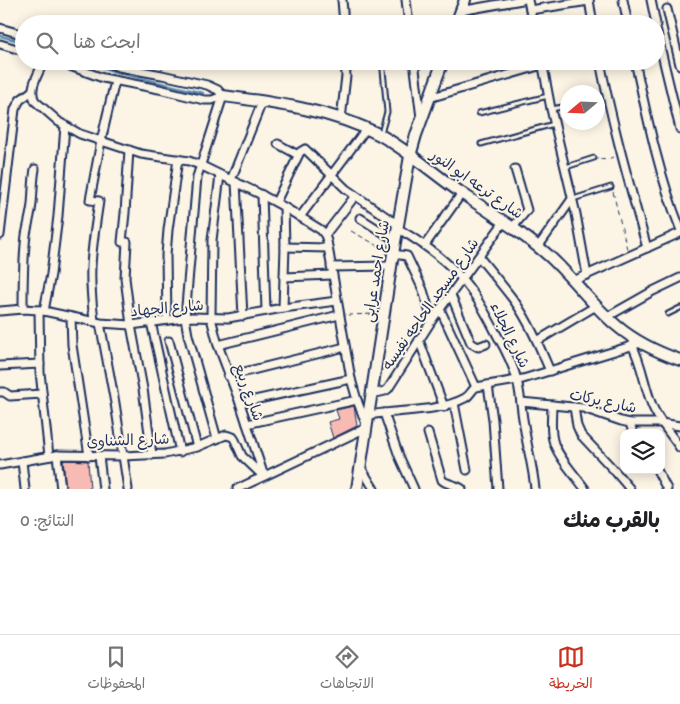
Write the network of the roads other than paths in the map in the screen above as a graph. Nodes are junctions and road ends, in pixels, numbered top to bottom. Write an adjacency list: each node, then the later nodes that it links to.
1 (342, 0): 12 (street)
2 (406, 0): 13 (street)
3 (465, 0): 11 (street)
4 (522, 0): 11 (street)
5 (528, 0): 10 (street)
6 (589, 0): 10 (street); 16 (street)
7 (623, 0): 17 (street)
8 (651, 0): 18 (street)
9 (667, 9): 23 (street)
10 (530, 10): 15 (street)
11 (460, 11): 14 (street)
12 (343, 15)
13 (408, 15)
14 (459, 15)
15 (531, 15)
16 (592, 15)
17 (626, 15)
18 (654, 15)
19 (0, 28): 20 (street)
20 (15, 32)
21 (0, 44): 22 (street)
22 (15, 48)
23 (680, 65)
24 (665, 67): 50 (street)
25 (40, 70): 37 (street)
26 (83, 70): 36 (street, شارع ترعه ابو النور)
27 (136, 70): 38 (street, شارع ترعه ابو النور)
28 (346, 70): 45 (street)
29 (383, 70): 51 (lane)
30 (415, 70): 46 (street)
31 (440, 70): 40 (street, شارع احمد عرابى)
32 (519, 70): 40 (street)
33 (543, 70): 39 (street)
34 (602, 70): 87 (street)
35 (637, 70): 78 (street)
36 (115, 81): 38 (street, شارع ترعه ابو النور); 52 (street)
37 (32, 91): 48 (street); 80 (street)
38 (223, 96): 41 (street, شارع ترعه ابو النور); 60 (street)
39 (548, 96): 43 (street); 44 (lane)
40 (429, 98): 46 (street, شارع احمد عرابى)
41 (262, 102): 45 (street, شارع ترعه ابو النور); 66 (street)
42 (560, 107): 43 (lane)
43 (551, 109): 47 (street)
44 (479, 113)
45 (341, 120): 49 (street, شارع ترعه ابو النور)
46 (421, 121): 57 (street, شارع احمد عرابى)
47 (554, 124): 54 (lane); 61 (street)
48 (65, 126): 52 (street); 106 (street)
49 (366, 129): 51 (street, شارع ترعه ابو النور); 65 (street)
50 (680, 129)
51 (380, 135): 57 (street, شارع ترعه ابو النور)
52 (101, 142): 55 (street); 117 (street)
53 (278, 144): 56 (street)
54 (481, 144)
55 (129, 150): 59 (street); 119 (street)
56 (298, 155): 65 (street, شارع الجلاء); 72 (street)
57 (410, 156): 68 (street, شارع ترعه ابو النور); 77 (street, شارع احمد عرابى)
58 (594, 158): 61 (lane)
59 (178, 159): 60 (street); 115 (street)
60 (200, 164): 64 (street); 113 (street)
61 (565, 168): 71 (street)
62 (35, 169): 103 (street)
63 (515, 169): 76 (street, شارع مسجد الحاجه نفيسه)
64 (220, 175): 66 (street); 114 (street, شارع ربيع)
65 (331, 175): 70 (street, شارع الجلاء); 74 (street)
66 (234, 181): 69 (street); 110 (street)
67 (611, 187): 71 (lane)
68 (462, 193): 76 (street, شارع ترعه ابو النور); 83 (street)
69 (262, 195): 72 (street); 107 (street)
70 (354, 196): 77 (street, شارع الجلاء); 81 (street)
71 (572, 200): 84 (street); 93 (street)
72 (276, 202): 73 (street)
73 (284, 207): 74 (street); 85 (street)
74 (300, 217): 81 (street)
75 (360, 218): 82 (street)
76 (509, 225): 84 (street, شارع ترعه ابو النور); 89 (street, شارع مسجد الحاجه نفيسه)
77 (398, 227): 82 (street, شارع احمد عرابى); 83 (street, شارع الجلاء)
78 (680, 228)
79 (680, 233): 87 (street)
80 (0, 235)
81 (325, 235): 86 (street)
82 (395, 240): 88 (street, شارع احمد عرابى)
83 (425, 245): 96 (street, شارع الجلاء)
84 (538, 247): 97 (street, شارع ترعه ابو النور)
85 (285, 248): 86 (street); 94 (street)
86 (328, 248): 91 (street)
87 (648, 248): 93 (street)
88 (393, 254): 90 (street, شارع احمد عرابى); 116 (street)
89 (479, 257): 96 (street, شارع مسجد الحاجه نفيسه); 121 (street)
90 (391, 266): 91 (street); 138 (street, شارع احمد عرابى)
91 (331, 267): 92 (street)
92 (332, 275): 94 (street); 99 (street)
93 (587, 275): 97 (street)
94 (284, 277): 101 (street)
95 (680, 278): 112 (street)
96 (463, 279): 98 (street, شارع مسجد الحاجه نفيسه); 133 (street, شارع الجلاء)
97 (573, 281): 100 (street, شارع ترعه ابو النور)
98 (451, 295): 104 (street, شارع مسجد الحاجه نفيسه); 123 (street)
99 (337, 301): 101 (street, شارع الجهاد); 109 (street)
100 (596, 306): 112 (street, شارع ترعه ابو النور); 121 (street)
101 (283, 308): 107 (street, شارع الجهاد)
102 (680, 308): 108 (lane)
103 (23, 309): 105 (street, شارع الجهاد); 106 (street, شارع الجهاد)
104 (440, 310): 116 (street, شارع مسجد الحاجه نفيسه); 135 (street)
105 (0, 311)
106 (42, 311): 111 (street, شارع الجهاد); 128 (street)
107 (266, 311): 110 (street, شارع الجهاد)
108 (668, 314)
109 (339, 315): 125 (street); 126 (street)
110 (243, 316): 114 (street, شارع الجهاد)
111 (71, 317): 117 (street, شارع الجهاد); 161 (street)
112 (607, 317): 124 (street, شارع ترعه ابو النور)
113 (185, 318): 114 (street, شارع الجهاد); 115 (street, شارع الجهاد); 155 (street)
114 (211, 318): 125 (street, شارع ربيع)
115 (167, 320): 118 (street, شارع الجهاد)
116 (432, 320): 120 (street, شارع مسجد الحاجه نفيسه)
117 (97, 322): 119 (street, شارع الجهاد); 163 (street)
118 (151, 322): 119 (street, شارع الجهاد); 158 (street)
119 (130, 325): 159 (street)
120 (419, 340): 138 (street, شارع مسجد الحاجه نفيسه); 144 (street)
121 (537, 340): 130 (street)
122 (169, 341): 156 (street)
123 (486, 344)
124 (636, 344): 127 (street, شارع ترعه ابو النور); 130 (street); 149 (street)
125 (218, 345): 131 (street, شارع ربيع)
126 (345, 347): 131 (street); 132 (street)
127 (680, 360)
128 (40, 364): 129 (street); 137 (street)
129 (0, 366)
130 (550, 371): 133 (street)
131 (228, 376): 142 (street, شارع ربيع)
132 (351, 379): 139 (street); 142 (street)
133 (517, 381): 134 (street); 140 (street, شارع الجلاء)
134 (488, 385): 135 (street); 179 (street)
135 (476, 387): 141 (street)
136 (0, 392): 137 (street)
137 (42, 394): 160 (street)
138 (372, 394): 147 (street, شارع احمد عرابى)
139 (356, 400): 150 (street); 152 (street)
140 (521, 402): 143 (street, شارع بركات); 180 (street, شارع الجلاء)
141 (454, 403): 144 (street); 167 (street)
142 (240, 404): 150 (street, شارع ربيع)
143 (552, 405): 145 (street, شارع بركات); 181 (street)
144 (444, 406): 146 (street)
145 (574, 407): 148 (street, شارع بركات); 182 (street)
146 (384, 413): 147 (street); 177 (street)
147 (368, 415): 152 (street, شارع احمد عرابى)
148 (630, 422): 149 (street, شارع بركات); 153 (street)
149 (661, 422): 151 (street, شارع بركات); 157 (street)
150 (247, 424): 169 (street, شارع ربيع)
151 (680, 426)
152 (367, 427): 166 (street, شارع احمد عرابى); 169 (street)
153 (632, 429)
154 (428, 434): 178 (street)
155 (217, 439): 156 (street, شارع الشناوى); 169 (street)
156 (197, 447): 158 (street, شارع الشناوى)
157 (680, 448)
158 (180, 452): 159 (street, شارع الشناوى)
159 (152, 455): 163 (street, شارع الشناوى)
160 (53, 456): 161 (street, شارع الشناوى); 164 (street, شارع الشناوى); 171 (street)
161 (89, 456): 162 (street, شارع الشناوى)
162 (99, 456): 163 (street, شارع الشناوى); 172 (street)
163 (123, 456): 173 (street)
164 (22, 461): 165 (street, شارع الشناوى); 170 (street)
165 (0, 465)
166 (360, 466): 175 (street, شارع احمد عرابى); 176 (street)
167 (468, 470)
168 (659, 474): 183 (street)
169 (264, 476): 174 (street)
170 (25, 489)
171 (61, 489)
172 (103, 489)
173 (128, 489)
174 (237, 489)
175 (357, 489)
176 (374, 489)
177 (414, 489)
178 (462, 489)
179 (498, 489)
180 (535, 489)
181 (585, 489)
182 (630, 489)
183 (667, 489)

